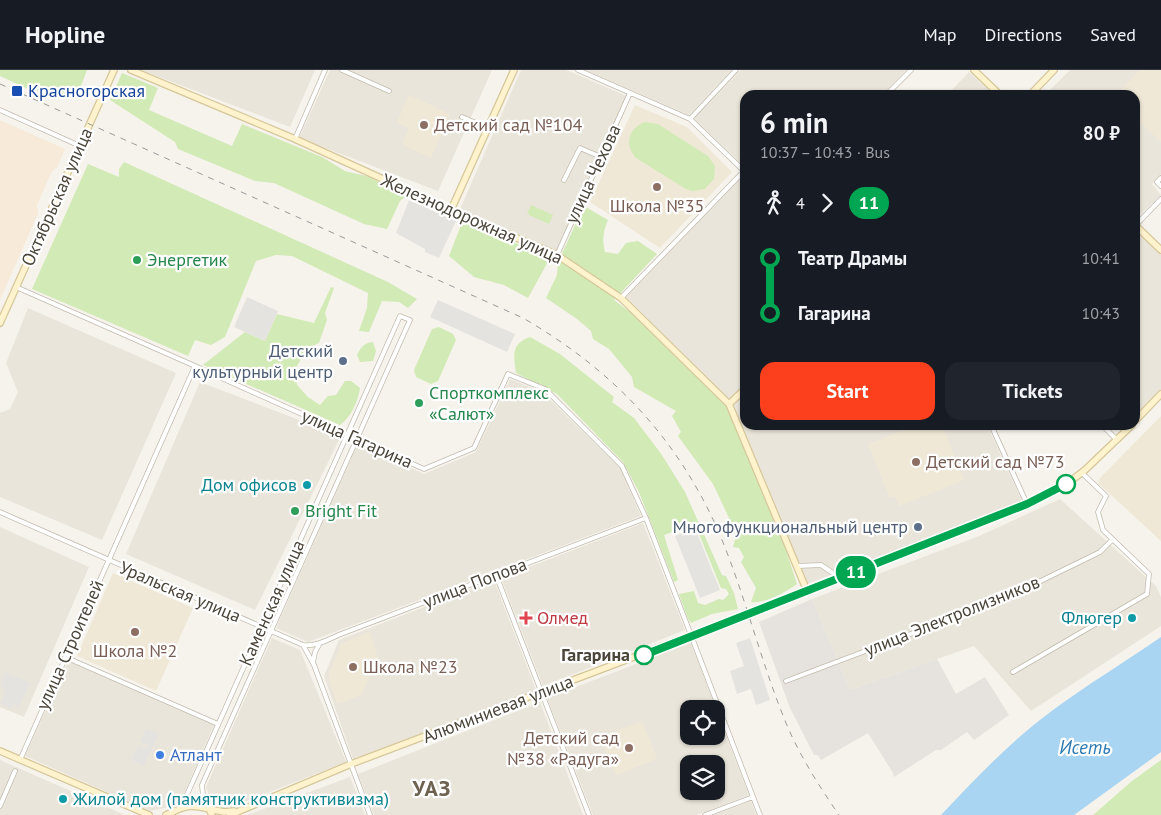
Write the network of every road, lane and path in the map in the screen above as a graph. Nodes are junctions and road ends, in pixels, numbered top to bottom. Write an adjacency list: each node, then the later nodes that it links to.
1 (114, 70): 21 (main road, Октябрьская улица)
2 (131, 70): 20 (main road, Железнодорожная улица)
3 (325, 70): 20 (street)
4 (342, 70): 14 (street)
5 (514, 70): 19 (main road)
6 (578, 70): 15 (street)
7 (736, 70): 18 (street)
8 (911, 70): 11 (street)
9 (974, 70): 12 (main road)
10 (1054, 70): 13 (main road)
11 (891, 90)
12 (995, 90)
13 (1035, 90)
14 (390, 91)
15 (630, 93): 18 (street); 22 (street, улица Чехова)
16 (0, 110): 21 (street)
17 (462, 117): 19 (street)
18 (690, 119): 23 (street)
19 (488, 128): 29 (main road)
20 (295, 139): 29 (main road, Железнодорожная улица)
21 (80, 146): 34 (main road, Октябрьская улица)
22 (601, 157): 26 (street); 33 (street, улица Чехова)
23 (740, 166)
24 (740, 176): 35 (street)
25 (1161, 178): 27 (street)
26 (564, 180)
27 (1161, 186)
28 (1161, 199): 30 (street)
29 (451, 210): 33 (main road, Железнодорожная улица)
30 (1140, 220)
31 (1140, 230): 32 (main road)
32 (1161, 250)
33 (556, 254): 35 (main road, Железнодорожная улица)
34 (16, 287): 36 (main road, Октябрьская улица); 37 (street, улица Гагарина)
35 (621, 298): 40 (main road, Железнодорожная улица)
36 (0, 324)
37 (195, 366): 45 (street, улица Гагарина); 53 (street, улица Строителей)
38 (740, 394): 40 (main road)
39 (1161, 394): 41 (main road)
40 (729, 404): 54 (main road, Железнодорожная улица)
41 (1140, 416)
42 (993, 430): 49 (street)
43 (1107, 430): 47 (street)
44 (1127, 430): 47 (main road, Алюминиевая улица)
45 (347, 434): 46 (street, улица Гагарина); 46 (street, Каменская улица); 58 (street, Каменская улица)
46 (357, 439): 51 (street, улица Гагарина); 59 (street, Каменская улица)
47 (1117, 440): 48 (main road, Алюминиевая улица)
48 (1082, 473): 49 (main road, Алюминиевая улица); 52 (street)
49 (1027, 504): 56 (main road, Алюминиевая улица)
50 (0, 512): 53 (street, Уральская улица)
51 (646, 518): 55 (street, улица Попова); 60 (street, улица Гагарина)
52 (1112, 540): 65 (street); 66 (street, улица Электролизников)
53 (108, 561): 58 (street, Уральская улица); 63 (street, улица Строителей)
54 (796, 566): 56 (street); 57 (main road, Железнодорожная улица)
55 (496, 575): 61 (street, улица Попова); 67 (street)
56 (840, 578): 57 (main road, Алюминиевая улица)
57 (807, 591): 60 (main road, Алюминиевая улица, bridge)
58 (261, 627): 59 (street, Уральская улица); 68 (street, Каменская улица)
59 (271, 631): 62 (street, Уральская улица); 74 (street, Каменская улица)
60 (692, 636): 67 (main road, Алюминиевая улица); 75 (street, улица Гагарина)
61 (320, 643): 62 (street, улица Попова); 64 (street)
62 (303, 645): 64 (street)
63 (65, 657): 68 (street); 70 (street, улица Строителей)
64 (314, 665): 71 (street)
65 (1013, 672)
66 (786, 681)
67 (541, 692): 71 (main road, Алюминиевая улица); 85 (street)
68 (218, 724): 72 (street, Каменская улица)
69 (0, 751): 70 (main road)
70 (20, 760): 80 (main road)
71 (351, 764): 78 (main road, Алюминиевая улица); 84 (street)
72 (198, 769): 74 (street); 77 (street, Каменская улица)
73 (15, 771): 76 (street)
74 (207, 773): 79 (street, Каменская улица)
75 (753, 797): 86 (street); 87 (street, улица Гагарина)
76 (0, 806)
77 (181, 808): 79 (main road); 82 (main road)
78 (238, 810): 79 (main road); 83 (main road)
79 (211, 812)
80 (143, 814): 81 (main road)
81 (149, 815)
82 (166, 815)
83 (230, 815)
84 (370, 815)
85 (589, 815)
86 (705, 815)
87 (760, 815)

